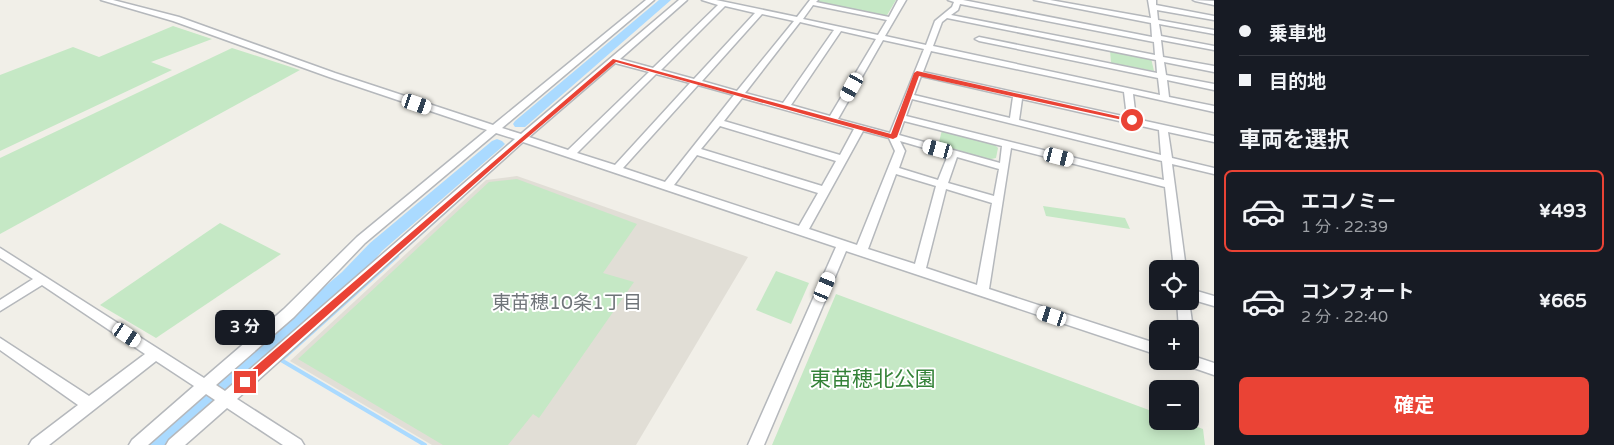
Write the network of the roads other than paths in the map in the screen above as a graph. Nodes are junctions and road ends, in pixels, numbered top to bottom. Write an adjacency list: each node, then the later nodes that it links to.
1 (105, 0): 53 (street)
2 (650, 0): 53 (street)
3 (683, 0): 32 (street)
4 (706, 0): 9 (street)
5 (902, 0): 19 (street)
6 (956, 0): 15 (street); 16 (street)
7 (1038, 0): 11 (street)
8 (1197, 0): 12 (street)
9 (723, 2): 14 (street); 34 (street)
10 (813, 2): 18 (street); 19 (street)
11 (1050, 2): 16 (street); 20 (street)
12 (1213, 2)
13 (1152, 4): 17 (street); 20 (street)
14 (760, 12): 18 (street); 37 (street)
15 (946, 16): 21 (street); 28 (street)
16 (1048, 18): 24 (street); 27 (street)
17 (1214, 18)
18 (798, 19): 22 (street); 40 (street)
19 (890, 19): 25 (street)
20 (1154, 21): 23 (street); 27 (street)
21 (985, 24): 24 (street); 26 (street)
22 (839, 28): 25 (street); 44 (street)
23 (1214, 32)
24 (1046, 36): 31 (street)
25 (880, 37): 28 (street); 47 (street)
26 (979, 39): 30 (street); 36 (street)
27 (1156, 39): 29 (street); 31 (street)
28 (928, 48): 30 (street); 35 (street)
29 (1214, 48)
30 (974, 58): 39 (street)
31 (1159, 58): 33 (street); 36 (street)
32 (615, 60): 34 (street); 55 (street)
33 (1214, 69)
34 (655, 71): 37 (street); 60 (street)
35 (917, 73): 41 (street); 42 (street)
36 (1162, 77): 38 (street); 43 (street)
37 (697, 82): 40 (street); 64 (street)
38 (1214, 88)
39 (1128, 91): 43 (street); 49 (street)
40 (740, 94): 44 (street); 50 (street)
41 (908, 96): 46 (street); 48 (street)
42 (1018, 96): 48 (street); 49 (street)
43 (1166, 99): 45 (street)
44 (785, 107): 47 (street)
45 (1214, 109)
46 (900, 117): 54 (street); 57 (street)
47 (833, 120): 51 (street)
48 (1014, 121): 62 (street)
49 (1132, 121): 52 (street)
50 (718, 122): 58 (street); 61 (street)
51 (860, 127): 54 (street); 61 (street)
52 (1163, 128): 56 (street); 62 (street)
53 (495, 130): 55 (street); 88 (street)
54 (893, 137): 59 (street); 65 (street)
55 (521, 139): 60 (street); 88 (street)
56 (1214, 139)
57 (1006, 144): 63 (street); 68 (street)
58 (696, 151): 69 (street); 70 (street)
59 (954, 153): 63 (street); 67 (street)
60 (569, 155): 64 (street)
61 (842, 159): 70 (street)
62 (1167, 160): 66 (street); 68 (street)
63 (1004, 167): 71 (street)
64 (616, 170): 69 (street)
65 (892, 170): 67 (street); 74 (street)
66 (1214, 171)
67 (942, 184): 71 (street); 77 (street)
68 (1170, 185): 76 (street)
69 (667, 186): 72 (street)
70 (825, 191): 72 (street)
71 (997, 201): 79 (street)
72 (802, 232): 73 (street)
73 (842, 245): 74 (street); 95 (street)
74 (861, 251): 77 (street)
75 (0, 252): 78 (street)
76 (1179, 260)
77 (919, 271): 79 (street)
78 (41, 280): 82 (street); 85 (street)
79 (982, 293): 84 (street)
80 (1199, 297): 81 (street)
81 (1214, 301)
82 (0, 306)
83 (0, 342): 89 (street)
84 (1149, 347)
85 (156, 354): 88 (street); 89 (street)
86 (1199, 364): 87 (street)
87 (1214, 369)
88 (215, 393): 90 (street); 92 (street); 93 (street)
89 (90, 405): 91 (street)
90 (278, 441): 94 (street)
91 (37, 445)
92 (136, 445)
93 (174, 445)
94 (296, 445)
95 (756, 445)

